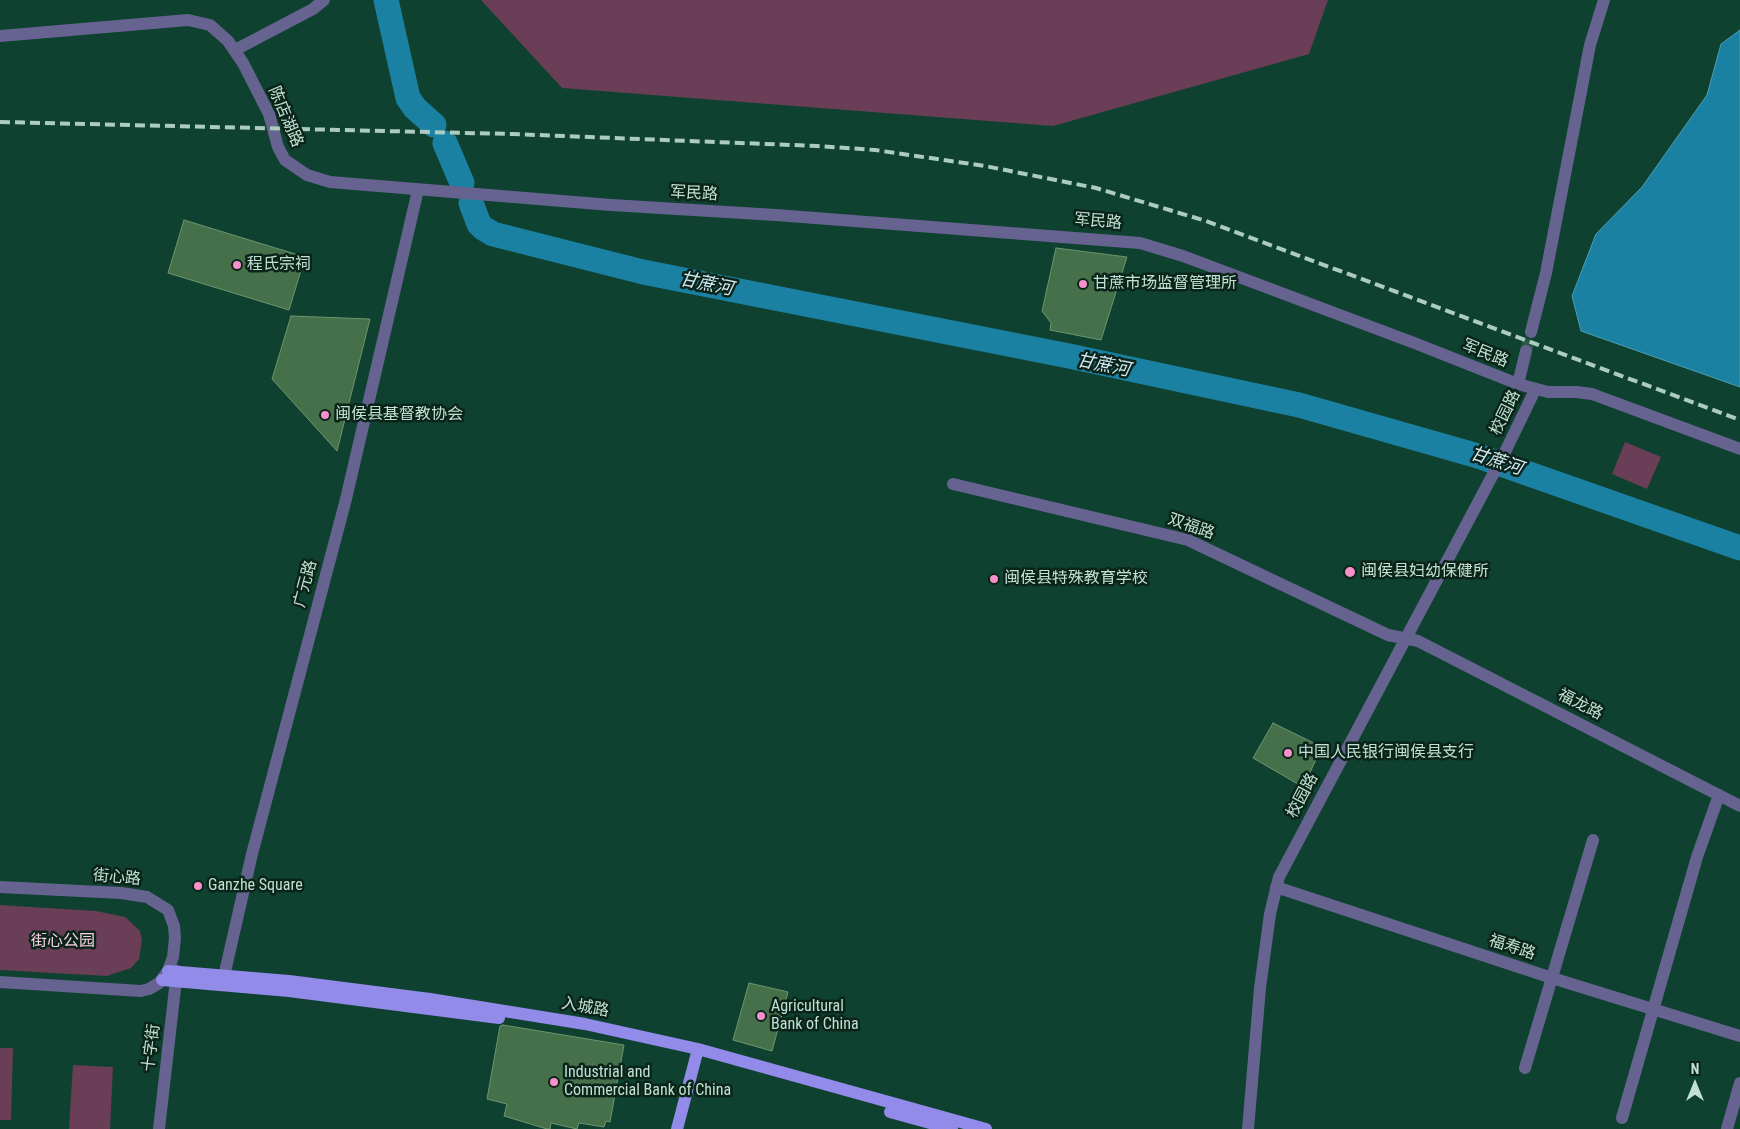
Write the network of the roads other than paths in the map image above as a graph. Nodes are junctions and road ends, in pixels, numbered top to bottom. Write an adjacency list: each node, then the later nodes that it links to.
1 (324, 0): 4 (street)
2 (1604, 0): 6 (street)
3 (0, 36): 4 (street, 陈店湖路)
4 (235, 50): 5 (street, 陈店湖路)
5 (418, 190): 8 (street, 军民路); 20 (street, 广元路)
6 (1531, 332)
7 (1526, 351): 8 (street)
8 (1518, 384): 9 (street, 军民路)
9 (1535, 390): 10 (street, 军民路); 12 (street, 校园路)
10 (1740, 450)
11 (953, 484): 12 (street, 双福路)
12 (1404, 638): 13 (street, 福龙路); 17 (street, 校园路)
13 (1719, 795): 14 (street, 福龙路); 22 (street)
14 (1740, 806)
15 (1593, 840): 19 (street)
16 (0, 887): 18 (street, 街心路)
17 (1276, 887): 19 (street, 福寿路); 32 (street, 校园路)
18 (170, 976): 20 (main road, 入城路); 21 (street); 28 (street, 十字街)
19 (1552, 978): 22 (street, 福寿路); 25 (street)
20 (223, 980): 24 (main road, 入城路)
21 (0, 982)
22 (1653, 1010): 23 (street, 福寿路); 27 (street)
23 (1740, 1036)
24 (697, 1053): 29 (main road); 30 (main road, 入城路); 31 (main road, 入城路)
25 (1525, 1068)
26 (1740, 1083): 33 (street)
27 (1622, 1118)
28 (159, 1129)
29 (677, 1129)
30 (952, 1129)
31 (986, 1129)
32 (1248, 1129)
33 (1727, 1129)

